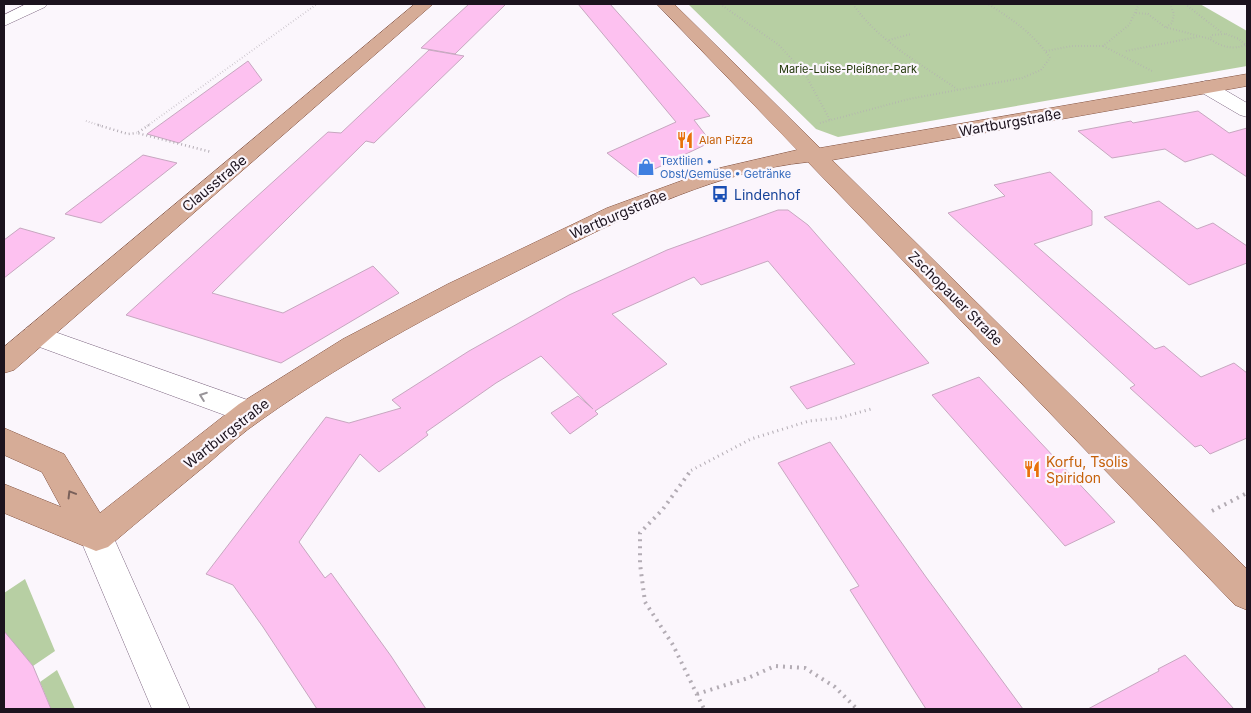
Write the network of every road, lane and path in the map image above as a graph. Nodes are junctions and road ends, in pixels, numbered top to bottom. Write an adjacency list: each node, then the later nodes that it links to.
1 (39, 4): 12 (street)
2 (317, 4): 30 (path)
3 (424, 4): 32 (main road, Clausstraße)
4 (665, 4): 27 (main road, Zschopauer Straße)
5 (720, 4): 28 (path)
6 (853, 4): 18 (path)
7 (988, 4): 20 (path)
8 (1139, 4): 11 (path)
9 (1170, 4): 13 (path)
10 (1185, 4): 14 (path)
11 (1136, 13): 13 (path); 19 (path)
12 (4, 21)
13 (1166, 27): 16 (path)
14 (1222, 33): 17 (path); 17 (path)
15 (911, 34): 18 (path)
16 (1198, 36): 17 (path); 21 (path)
17 (1210, 39)
18 (889, 40): 24 (path)
19 (1103, 46): 20 (path); 25 (path)
20 (1046, 51): 24 (path)
21 (1126, 51)
22 (1247, 80): 23 (main road, Wartburgstraße)
23 (1206, 87): 25 (main road, Wartburgstraße); 26 (street)
24 (957, 89): 28 (path)
25 (1184, 91): 31 (main road, Wartburgstraße)
26 (1247, 111)
27 (780, 120): 28 (path); 31 (main road, Zschopauer Straße)
28 (830, 120)
29 (86, 121): 30 (path)
30 (137, 133): 32 (path)
31 (814, 155): 36 (main road, Wartburgstraße); 40 (main road, Zschopauer Straße)
32 (241, 160): 33 (main road, Clausstraße)
33 (35, 335): 34 (main road, Clausstraße); 36 (street, one-way to 33)
34 (4, 362)
35 (871, 409): 41 (path)
36 (249, 412): 39 (main road, Wartburgstraße)
37 (4, 441): 39 (main road, one-way to 37)
38 (4, 498): 39 (main road)
39 (96, 536): 42 (street)
40 (1247, 593)
41 (696, 694): 43 (path); 44 (path)
42 (171, 709)
43 (704, 709)
44 (857, 709)

